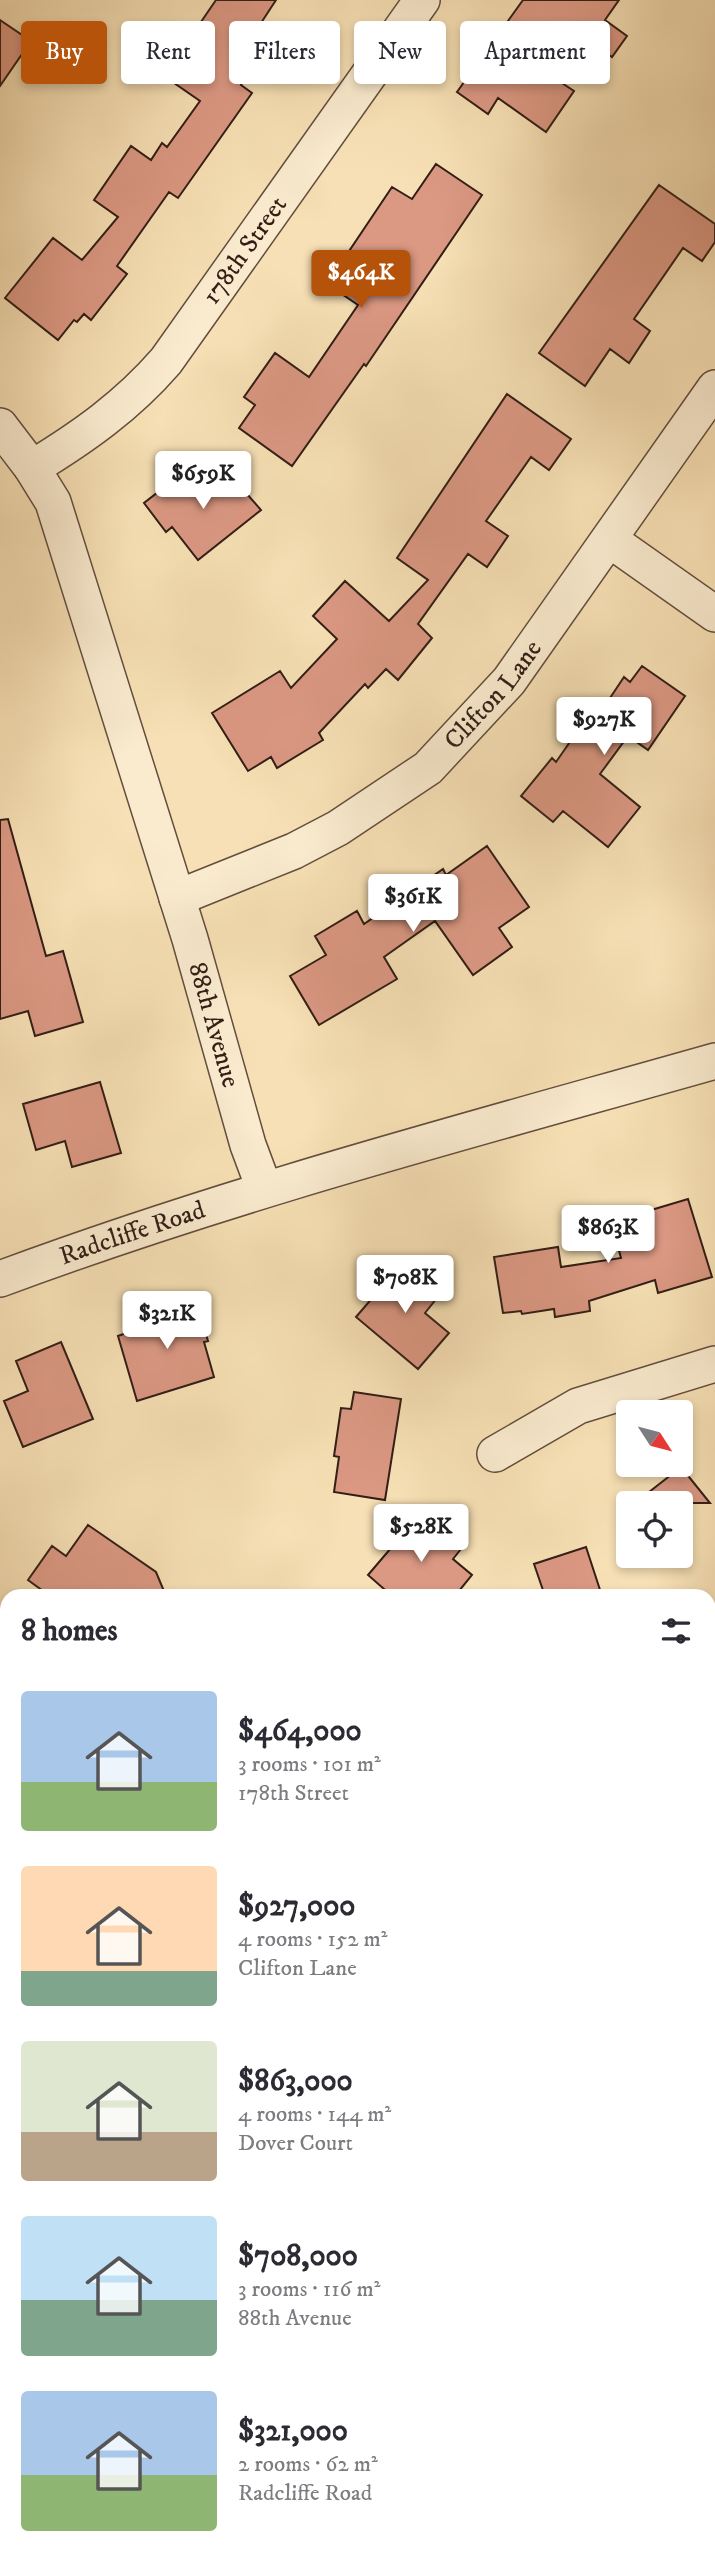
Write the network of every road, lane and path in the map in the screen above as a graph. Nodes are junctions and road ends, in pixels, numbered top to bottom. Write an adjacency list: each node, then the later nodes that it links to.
1 (422, 0): 4 (street, 178th Street)
2 (715, 388): 5 (street, Clifton Lane)
3 (0, 426): 4 (street, 88th Avenue)
4 (32, 468): 7 (street, 88th Avenue)
5 (610, 540): 6 (street); 7 (street, Clifton Lane)
6 (715, 614)
7 (177, 898): 9 (street, 88th Avenue)
8 (715, 1061): 9 (street)
9 (264, 1188): 10 (street, Radcliffe Road)
10 (0, 1279)
11 (715, 1364): 12 (street)
12 (495, 1454)

